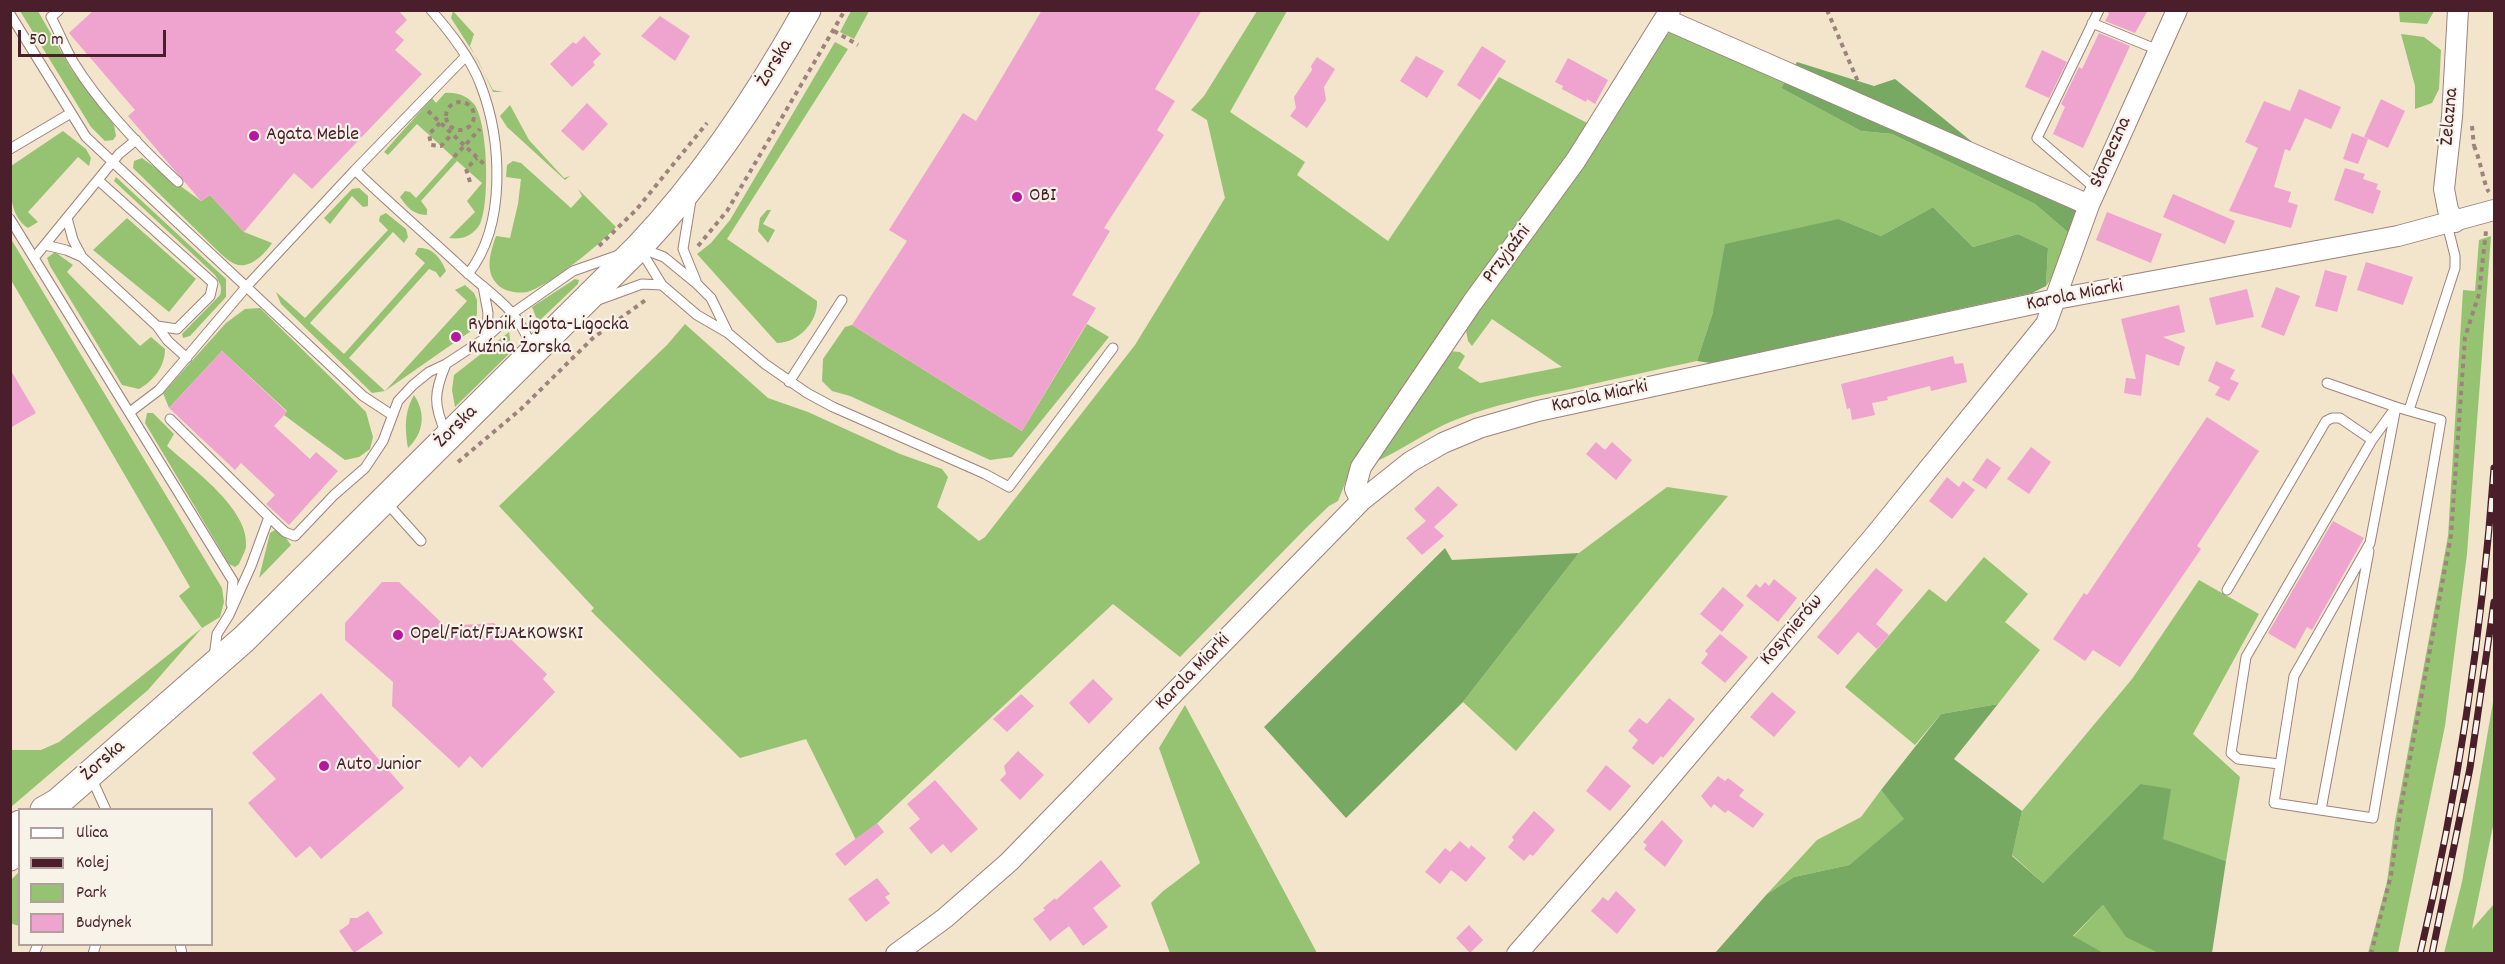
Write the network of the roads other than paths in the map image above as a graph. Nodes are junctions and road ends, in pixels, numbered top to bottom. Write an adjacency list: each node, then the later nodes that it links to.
1 (59, 10): 13 (lane)
2 (431, 10): 11 (lane)
3 (807, 10): 19 (main road, Żorska)
4 (2099, 10): 9 (lane)
5 (2176, 10): 10 (street, Słoneczna)
6 (2458, 10): 24 (street, Żelazna)
7 (10, 14): 12 (lane)
8 (1668, 15): 20 (street); 55 (street, Przyjaźni)
9 (2092, 23): 10 (lane); 20 (lane)
10 (2158, 50): 20 (street, Słoneczna)
11 (466, 56): 16 (lane); 29 (lane)
12 (71, 113): 14 (lane); 15 (lane)
13 (136, 140): 15 (lane); 18 (lane)
14 (10, 149)
15 (112, 162): 17 (lane); 32 (lane)
16 (355, 170): 29 (lane); 32 (lane)
17 (98, 180): 22 (lane); 38 (lane)
18 (178, 182)
19 (695, 184): 26 (main road, Żorska); 30 (lane)
20 (2092, 197): 34 (street, Słoneczna)
21 (2491, 217): 24 (street, Karola Miarki)
22 (67, 218): 25 (lane); 27 (lane)
23 (10, 219): 28 (lane)
24 (2451, 223): 34 (street, Karola Miarki); 48 (lane)
25 (45, 245): 27 (lane); 28 (lane)
26 (639, 247): 30 (lane); 31 (lane); 36 (main road, Żorska); 37 (lane)
27 (82, 257): 38 (lane)
28 (34, 258): 49 (lane)
29 (468, 273): 33 (lane)
30 (697, 284): 39 (lane)
31 (662, 285): 36 (lane); 39 (lane)
32 (246, 286): 43 (lane); 50 (lane)
33 (483, 286): 37 (lane); 40 (lane)
34 (2056, 299): 55 (street, Karola Miarki); 68 (street, Kosynierów)
35 (842, 300): 45 (lane)
36 (579, 306): 42 (main road, Żorska)
37 (513, 313): 40 (lane); 42 (lane)
38 (157, 326): 43 (lane)
39 (728, 333): 45 (lane)
40 (487, 337): 44 (lane)
41 (1113, 348): 45 (lane)
42 (534, 351): 52 (main road, Żorska)
43 (187, 358): 49 (lane)
44 (446, 364): 50 (lane); 52 (lane)
45 (789, 382)
46 (2327, 383): 47 (lane)
47 (2396, 407): 48 (lane); 53 (lane); 58 (lane)
48 (2409, 410): 66 (lane)
49 (130, 412): 60 (lane)
50 (392, 415): 56 (lane)
51 (170, 419): 56 (lane)
52 (448, 437): 54 (main road, Żorska)
53 (2372, 440): 59 (lane); 62 (lane)
54 (384, 500): 57 (lane); 61 (main road, Żorska)
55 (1361, 501): 67 (street, Karola Miarki)
56 (269, 517): 60 (lane)
57 (421, 541)
58 (2370, 543): 62 (lane); 66 (lane)
59 (2227, 590)
60 (229, 615): 61 (lane)
61 (212, 668): 63 (main road, Żorska)
62 (2279, 764): 66 (lane)
63 (90, 775): 64 (main road, Żorska); 65 (lane)
64 (51, 807)
65 (105, 808)
66 (2321, 810)
67 (896, 954)
68 (1517, 954)

